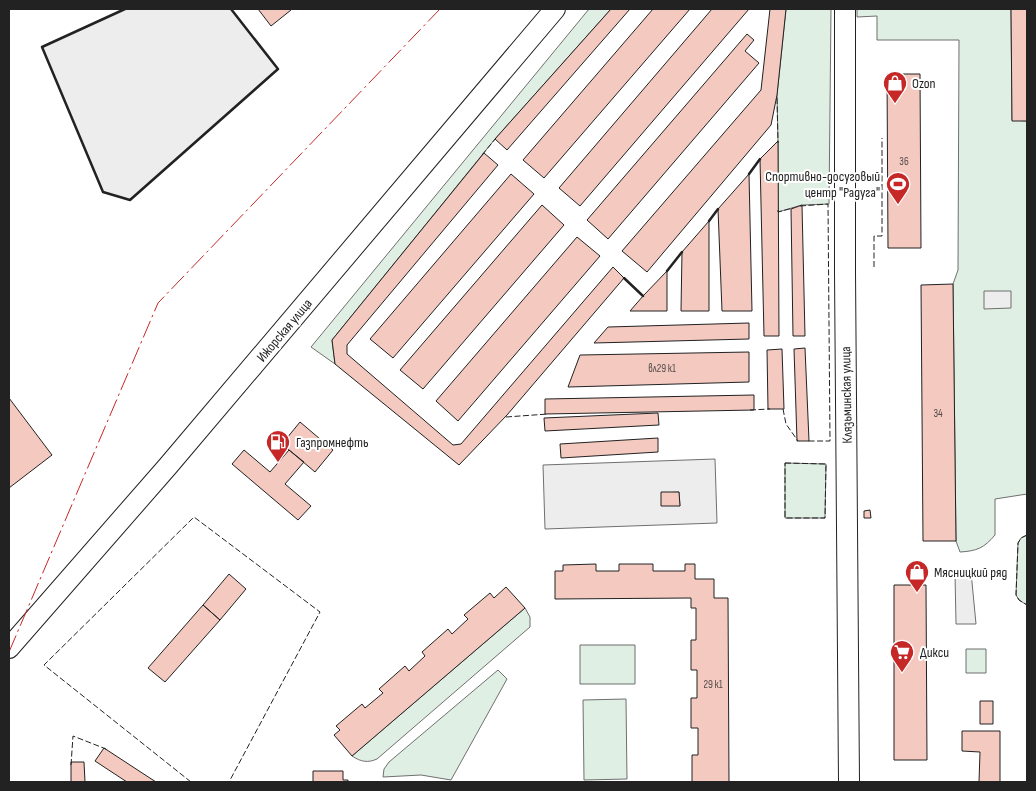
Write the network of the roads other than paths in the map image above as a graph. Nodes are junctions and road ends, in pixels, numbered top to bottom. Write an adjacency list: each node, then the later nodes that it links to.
1 (555, 9): 3 (street, Ижорская улица)
2 (845, 9): 4 (street, Клязьминская улица)
3 (9, 648)
4 (849, 782)

